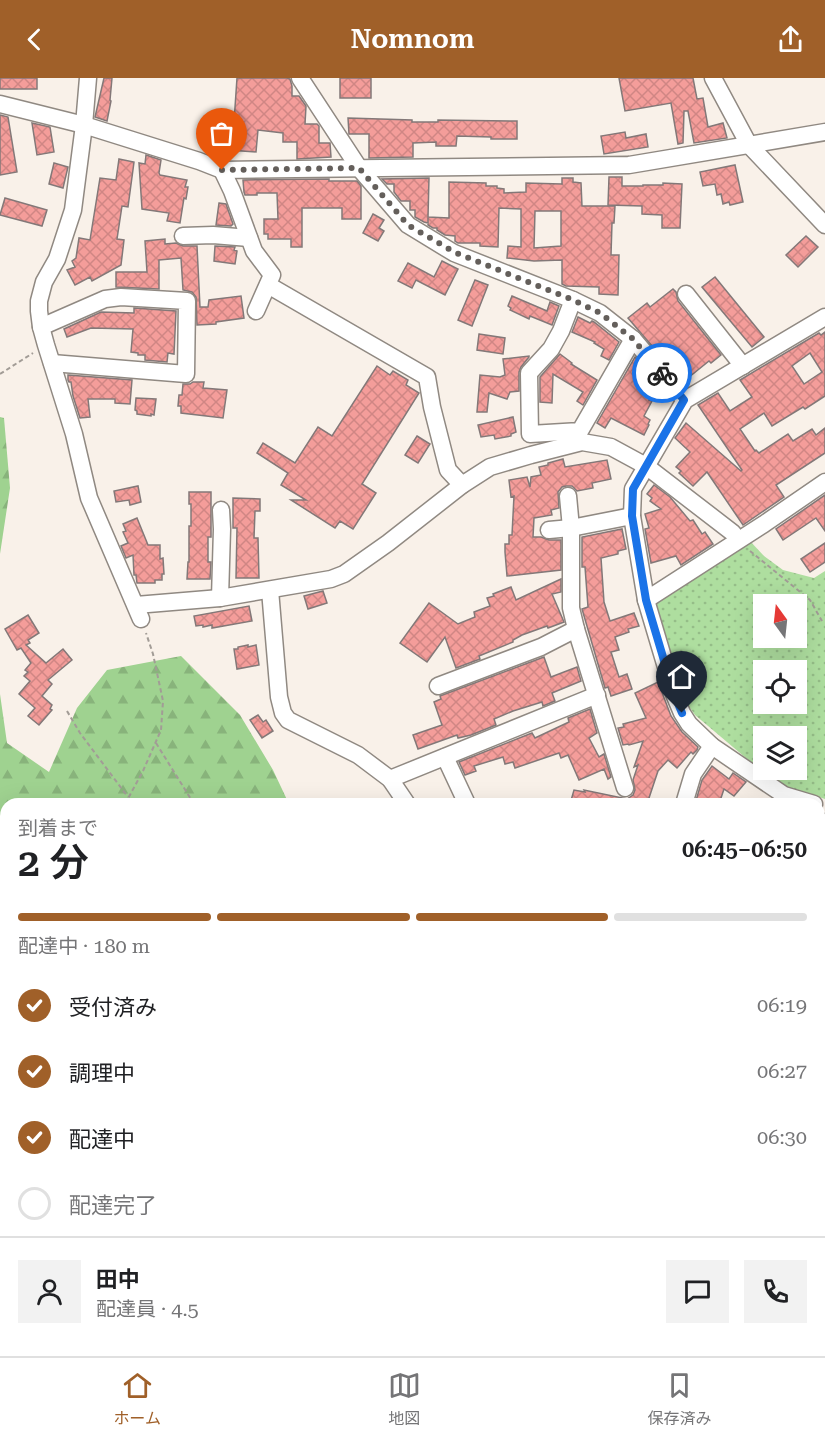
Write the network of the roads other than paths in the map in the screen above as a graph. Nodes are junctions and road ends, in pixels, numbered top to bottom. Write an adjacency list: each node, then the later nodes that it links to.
1 (88, 78): 5 (street)
2 (300, 78): 8 (street)
3 (713, 78): 7 (street)
4 (0, 104): 5 (street)
5 (84, 125): 9 (street); 18 (street)
6 (825, 132): 7 (street)
7 (748, 145): 8 (street); 10 (street)
8 (359, 168): 9 (street); 15 (street)
9 (222, 170): 12 (street)
10 (825, 225)
11 (183, 237): 12 (street)
12 (249, 238): 13 (street)
13 (268, 285): 16 (street); 25 (street)
14 (686, 294): 21 (street)
15 (573, 300): 19 (street); 19 (street)
16 (256, 311)
17 (825, 317): 21 (street)
18 (41, 327): 20 (street); 20 (street)
19 (633, 339): 22 (street)
20 (52, 363): 33 (street)
21 (743, 366): 22 (street)
22 (684, 400): 23 (street)
23 (646, 466): 25 (street); 28 (street); 31 (street)
24 (825, 482): 31 (street)
25 (462, 485): 32 (street)
26 (568, 496): 29 (street)
27 (221, 510): 33 (street)
28 (632, 516): 29 (street); 34 (street)
29 (571, 528): 30 (street); 35 (street)
30 (549, 530)
31 (736, 537): 34 (street)
32 (270, 590): 33 (street); 40 (street)
33 (220, 598)
34 (646, 600): 38 (street)
35 (576, 629): 36 (street); 37 (street)
36 (438, 686)
37 (597, 695): 39 (street); 41 (street)
38 (712, 746): 44 (street); 45 (street)
39 (445, 757): 40 (street); 43 (street)
40 (390, 779): 42 (street)
41 (625, 788)
42 (403, 798)
43 (465, 798)
44 (686, 798)
45 (794, 798)

